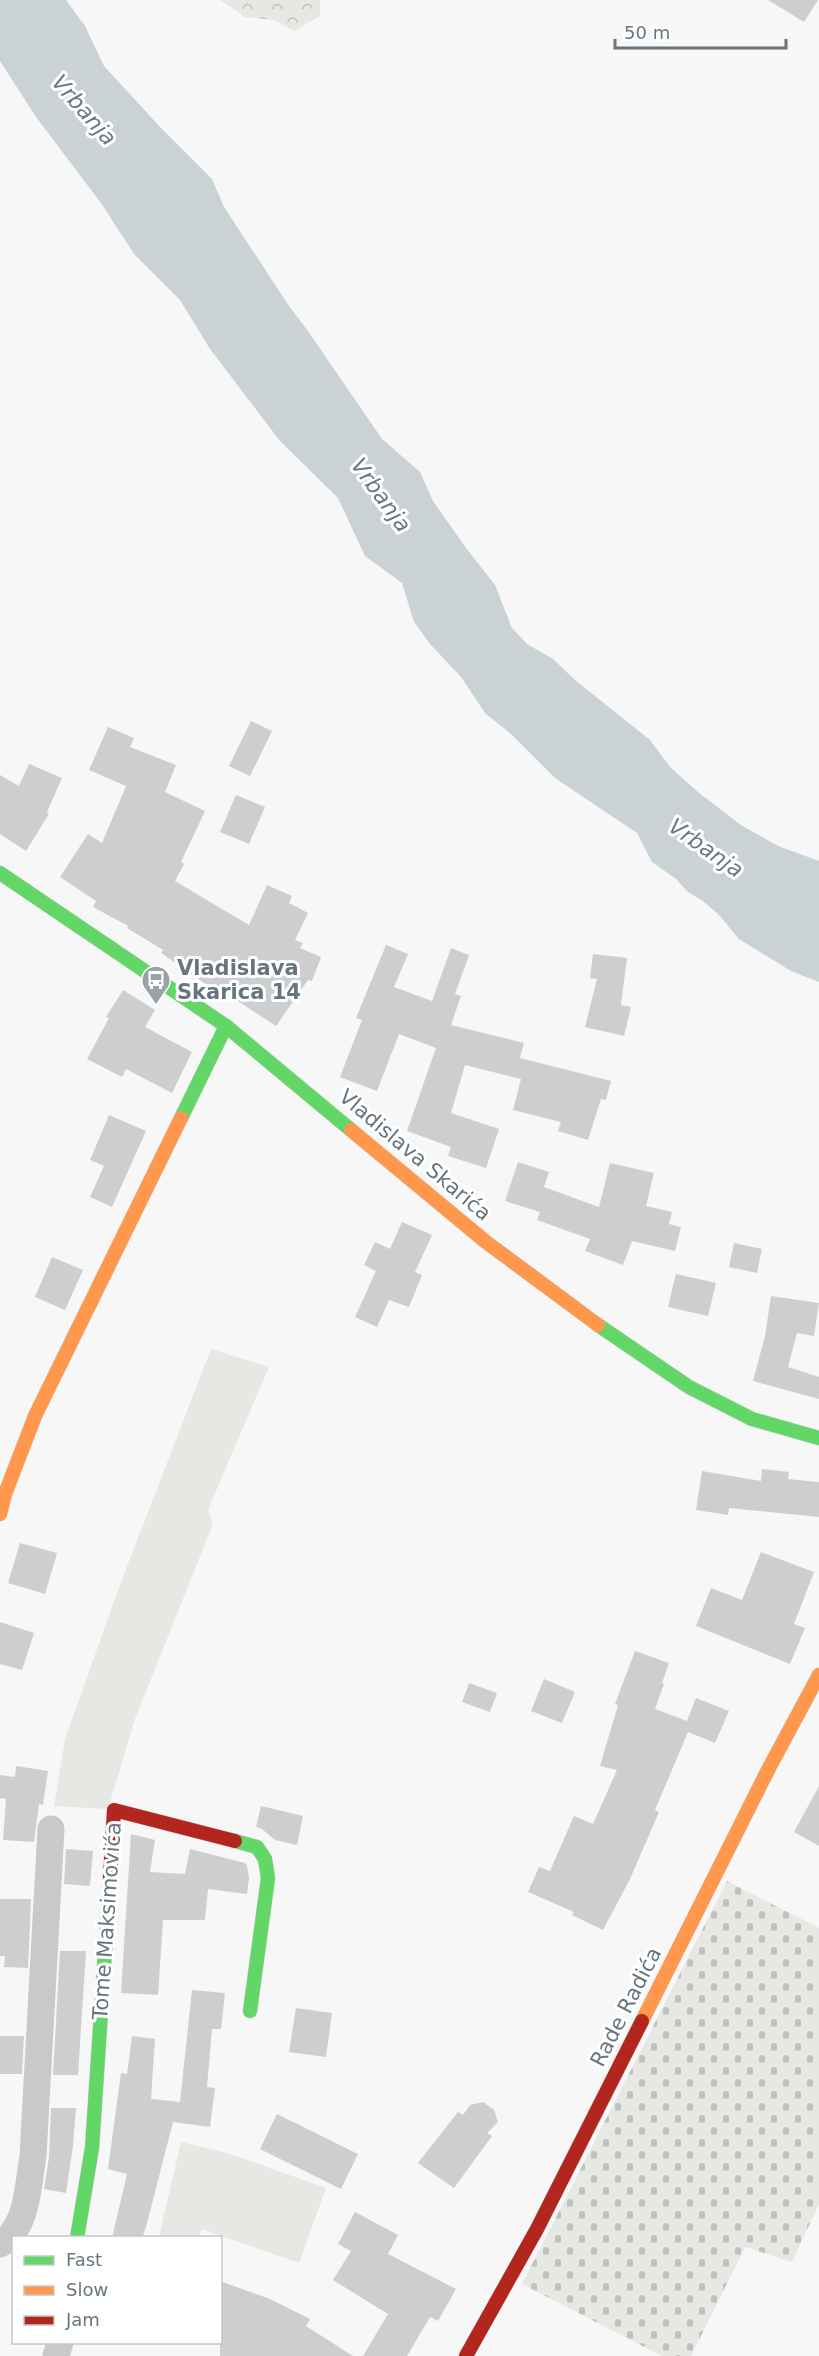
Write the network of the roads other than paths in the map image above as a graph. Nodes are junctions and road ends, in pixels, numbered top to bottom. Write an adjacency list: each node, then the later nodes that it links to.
1 (0, 873): 2 (street, Vladislava Skarića)
2 (226, 1026): 3 (street, Vladislava Skarića); 4 (street)
3 (819, 1438)
4 (0, 1514)
5 (819, 1675): 10 (street, Rade Radića)
6 (51, 1829): 9 (street)
7 (250, 2011): 8 (street, Tome Maksimovića)
8 (77, 2236)
9 (0, 2244)
10 (466, 2356)

